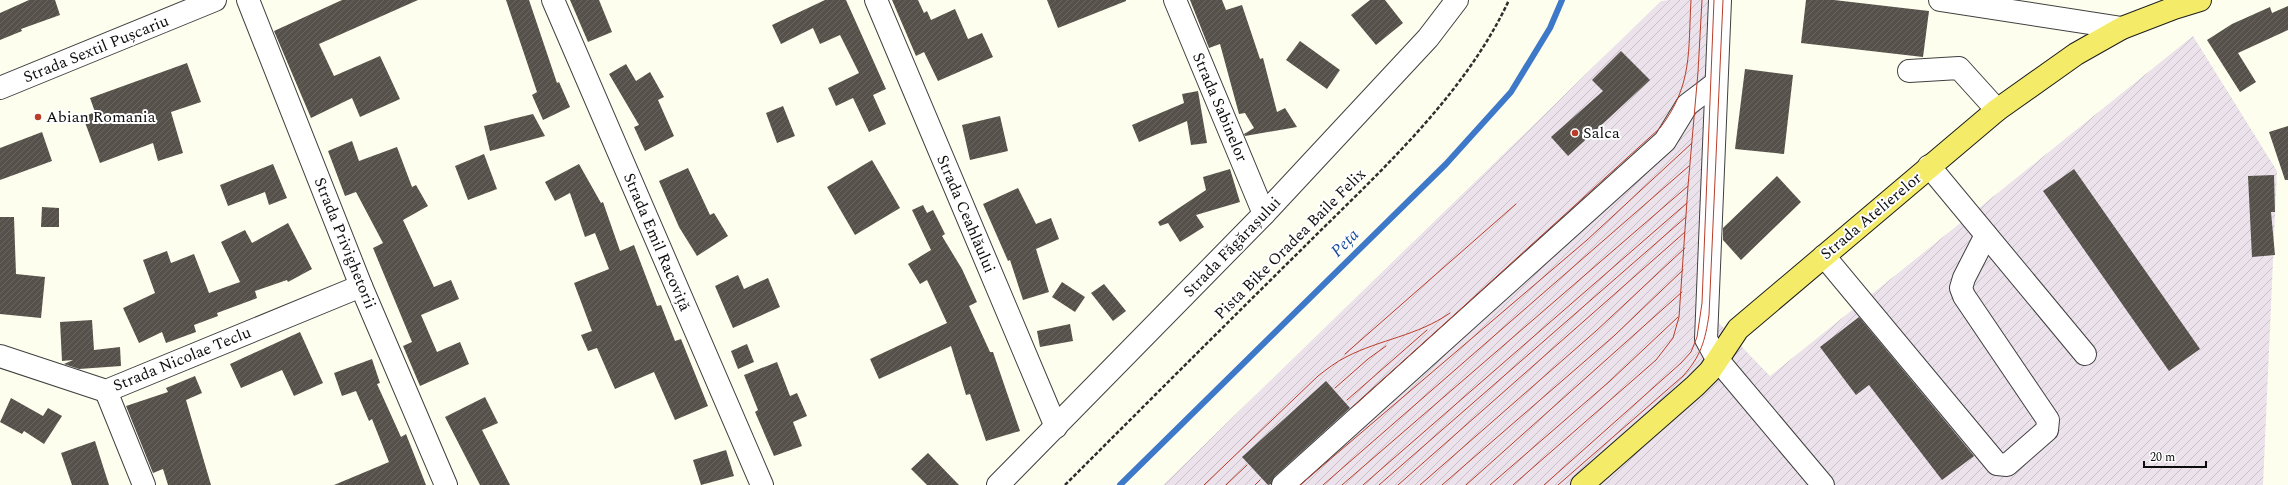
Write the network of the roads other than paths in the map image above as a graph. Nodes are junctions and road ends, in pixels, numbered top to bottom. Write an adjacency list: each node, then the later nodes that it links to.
1 (215, 0): 13 (street, Strada Sextil Pușcariu)
2 (248, 0): 19 (street, Strada Privighetorii)
3 (553, 0): 27 (street, Strada Emil Racoviță)
4 (876, 0): 24 (street, Strada Ceahlăului)
5 (1175, 0): 16 (street, Strada Sabinelor)
6 (1457, 0): 16 (street, Strada Făgărașului)
7 (1720, 0): 12 (street)
8 (2200, 0): 10 (main road, Strada Atelierelor)
9 (1950, 1): 10 (street)
10 (2122, 28): 14 (main road, Strada Atelierelor)
11 (1909, 71): 14 (street)
12 (1716, 83): 22 (street); 29 (street)
13 (0, 88)
14 (1997, 110): 15 (main road, Strada Atelierelor)
15 (1929, 166): 17 (street); 18 (main road, Strada Atelierelor)
16 (1264, 214): 24 (street, Strada Făgărașului)
17 (1986, 235): 18 (street); 20 (street)
18 (1824, 256): 22 (main road, Strada Atelierelor)
19 (361, 286): 23 (street, Strada Nicolae Teclu); 26 (street, Strada Privighetorii)
20 (2085, 354)
21 (0, 356): 23 (street, Strada Nicolae Teclu)
22 (1717, 359): 30 (main road, Strada Atelierelor); 31 (street)
23 (106, 391): 25 (street)
24 (1056, 427): 28 (street, Strada Făgărașului)
25 (144, 485)
26 (446, 485)
27 (762, 485)
28 (998, 485)
29 (1283, 485)
30 (1582, 485)
31 (1824, 485)

